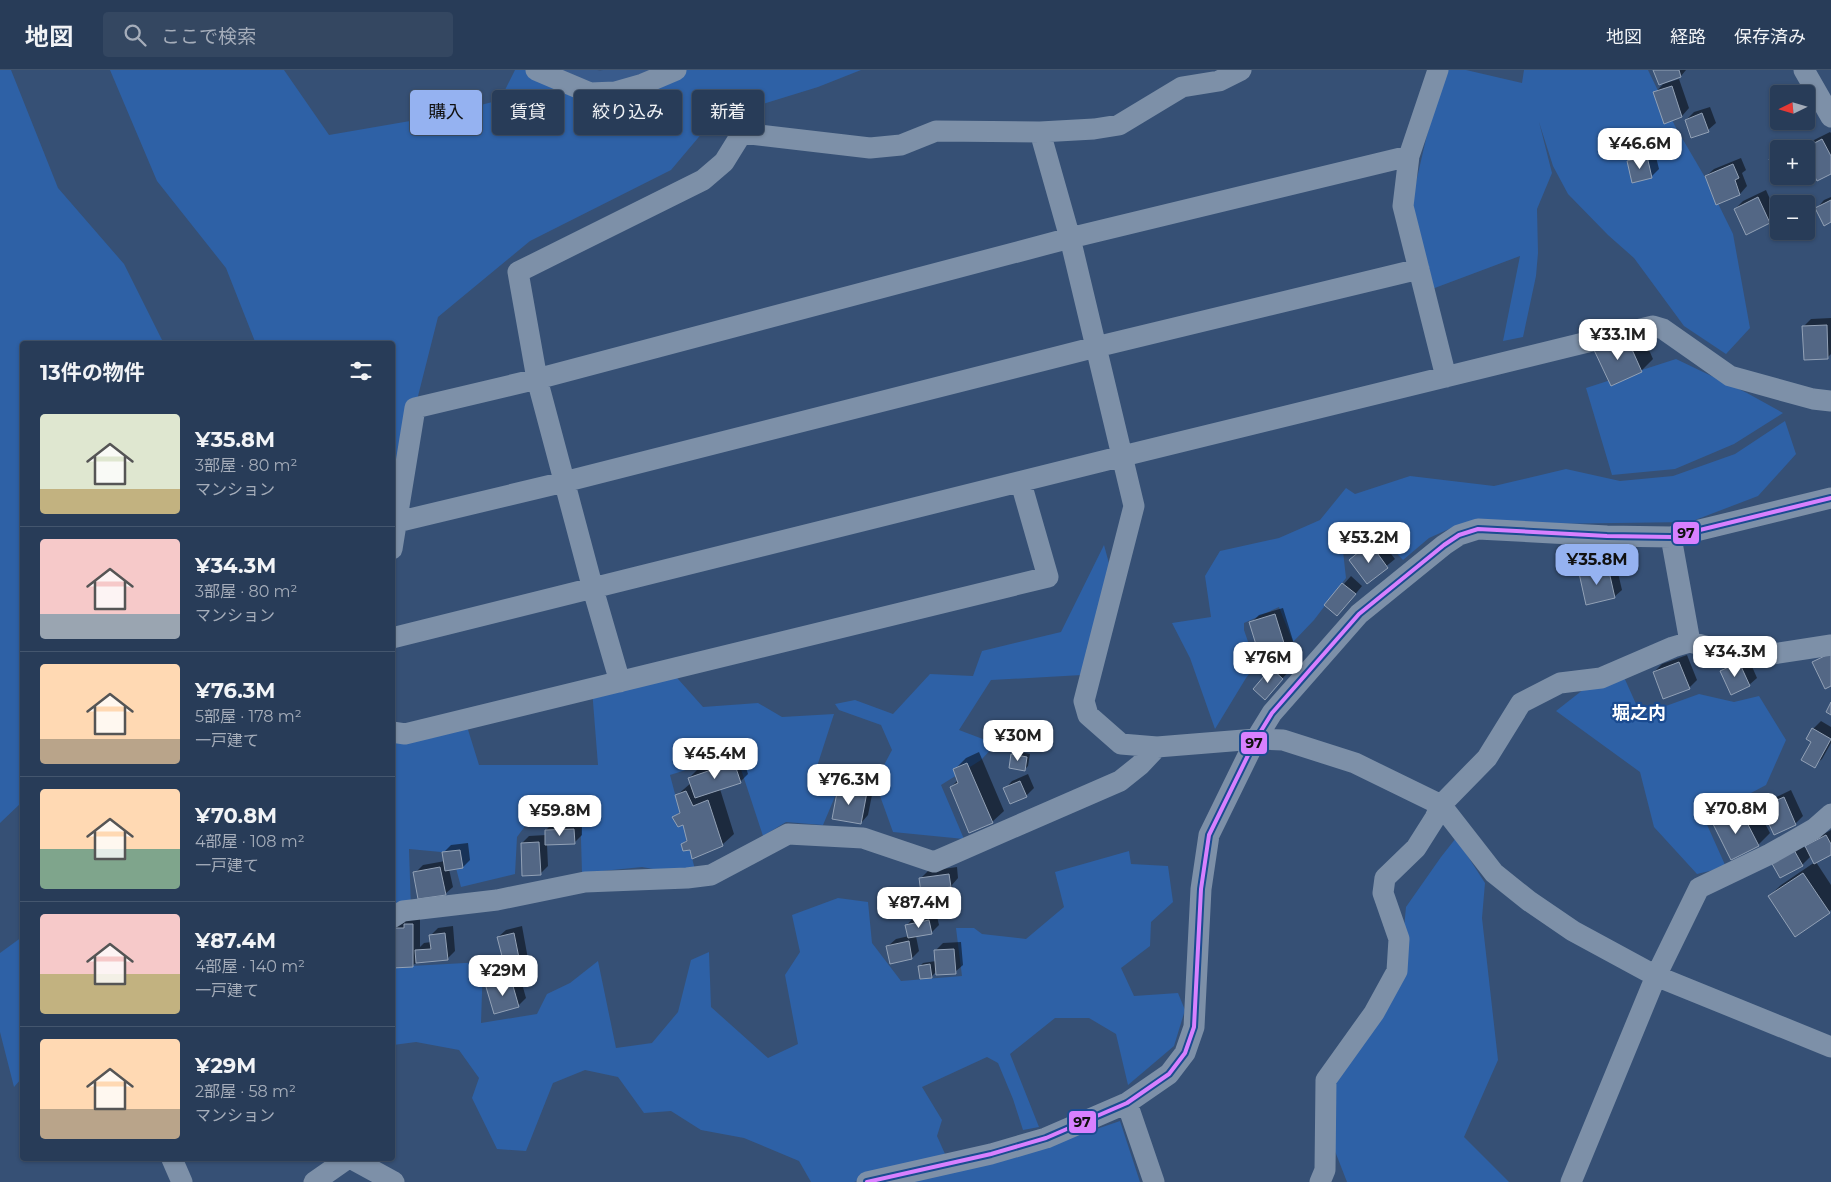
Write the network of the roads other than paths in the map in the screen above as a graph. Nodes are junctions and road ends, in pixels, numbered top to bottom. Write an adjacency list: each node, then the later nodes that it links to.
1 (536, 70): 2 (street)
2 (676, 70)
3 (1241, 70): 7 (street)
4 (1438, 70): 8 (street)
5 (1804, 70): 6 (street)
6 (1831, 116)
7 (1040, 132): 9 (street); 13 (street)
8 (1409, 156): 9 (street); 10 (street)
9 (1070, 238): 11 (street); 13 (street)
10 (1419, 269): 11 (street); 12 (street)
11 (1096, 347): 15 (street); 16 (street)
12 (1446, 377): 14 (street); 15 (street)
13 (537, 379): 16 (street); 19 (street)
14 (1831, 401)
15 (1123, 456): 17 (street); 29 (street)
16 (564, 482): 19 (street); 22 (street)
17 (1021, 483): 22 (street); 26 (street)
18 (1831, 498): 21 (street)
19 (397, 522): 20 (street)
20 (395, 533)
21 (1671, 537): 24 (street); 28 (street)
22 (593, 589): 23 (street); 26 (street)
23 (395, 637)
24 (1690, 642): 25 (street); 30 (street)
25 (1831, 646)
26 (620, 682): 27 (street)
27 (395, 732)
28 (1256, 739): 29 (street); 30 (street); 35 (street)
29 (1157, 747): 32 (street)
30 (1441, 804): 33 (street); 44 (street)
31 (1831, 814): 33 (street)
32 (395, 916)
33 (1656, 976): 34 (street); 45 (street)
34 (1831, 1047)
35 (1127, 1103): 42 (street); 43 (street)
36 (173, 1161): 39 (street)
37 (344, 1161): 40 (street)
38 (356, 1161): 41 (street)
39 (182, 1182)
40 (314, 1182)
41 (394, 1182)
42 (867, 1182)
43 (1154, 1182)
44 (1320, 1182)
45 (1571, 1182)

